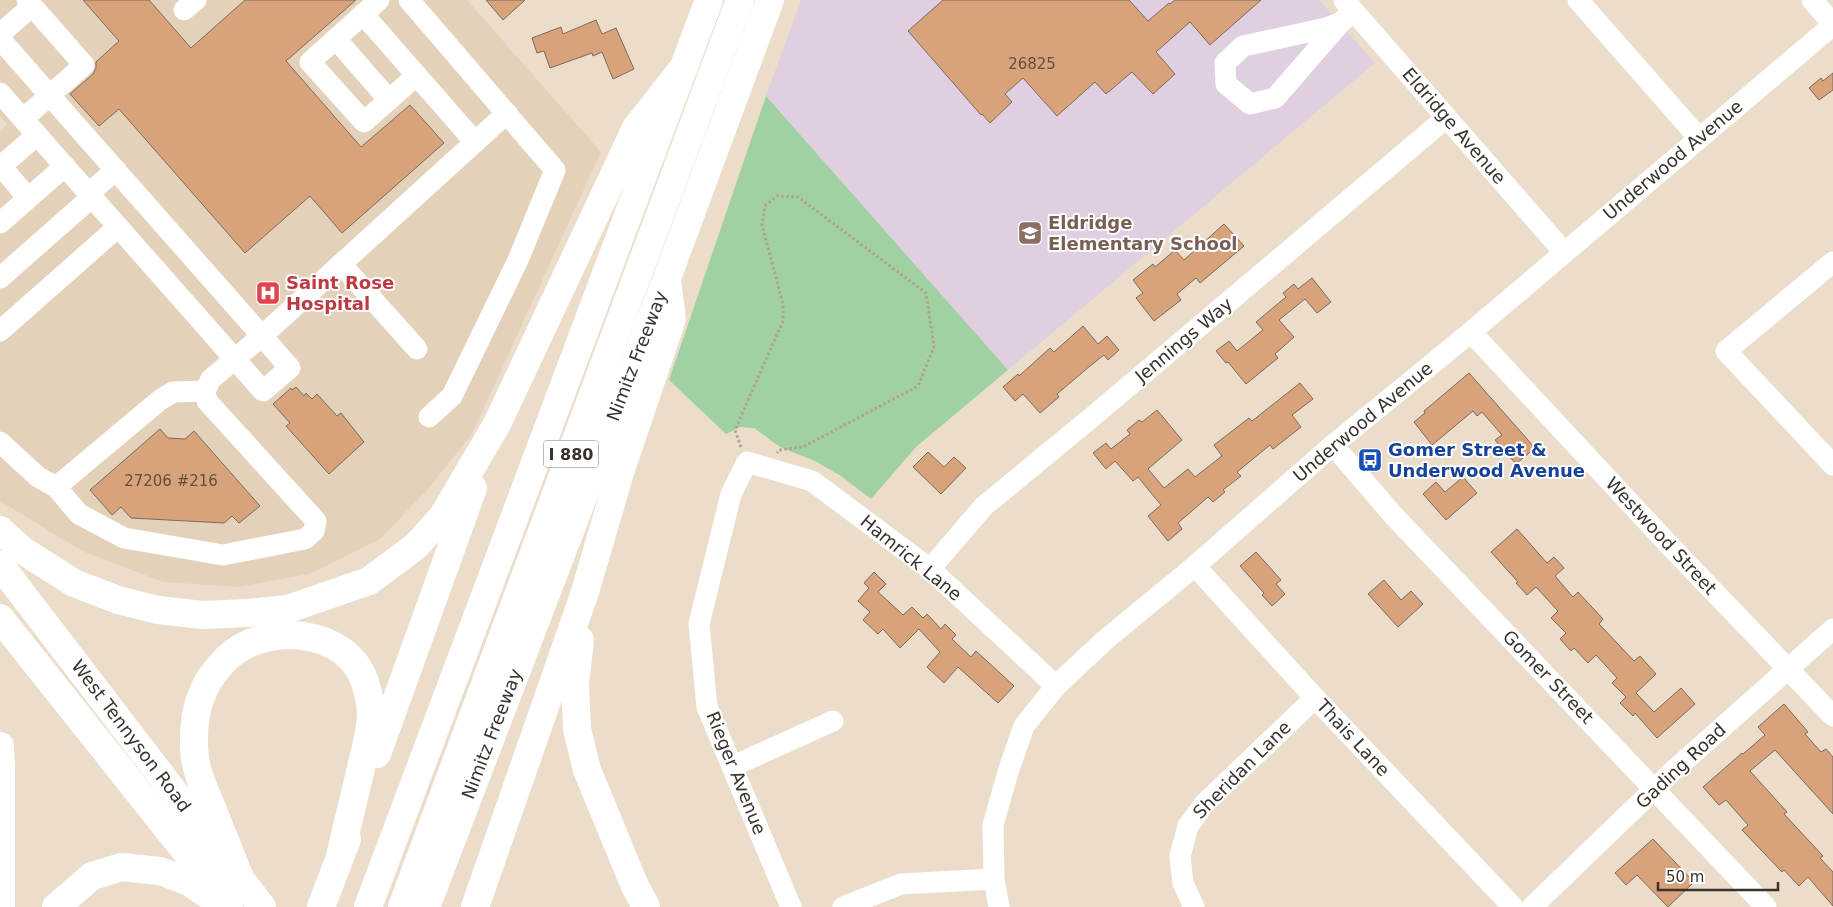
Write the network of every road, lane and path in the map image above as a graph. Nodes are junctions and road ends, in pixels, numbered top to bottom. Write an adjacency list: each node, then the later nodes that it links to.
1 (379, 0): 10 (street)
2 (408, 0): 20 (street)
3 (709, 0): 15 (main road, I 880)
4 (740, 0): 76 (main road, I 880)
5 (770, 0): 37 (main road, Nimitz Freeway / I 880)
6 (1578, 0): 24 (street)
7 (1812, 0): 11 (street)
8 (30, 3): 12 (street); 18 (street)
9 (1346, 11): 9 (street); 21 (street, Eldridge Avenue)
10 (363, 14): 13 (street); 16 (street)
11 (1833, 24): 24 (street, Underwood Avenue)
12 (0, 34)
13 (336, 38): 19 (street); 19 (street)
14 (0, 39): 18 (street)
15 (684, 67): 45 (main road); 75 (main road, I 880)
16 (416, 76): 19 (street); 25 (street)
17 (0, 93): 22 (street)
18 (50, 95): 22 (street); 28 (street)
19 (389, 100)
20 (506, 113): 25 (street); 44 (street)
21 (1446, 118): 33 (street, Eldridge Avenue); 55 (street, Jennings Way)
22 (23, 119): 23 (street)
23 (38, 135): 26 (street); 27 (street)
24 (1699, 138): 33 (street, Underwood Avenue)
25 (474, 142): 35 (street)
26 (0, 166): 30 (street)
27 (64, 166): 29 (street); 30 (street)
28 (116, 170): 29 (street); 40 (street)
29 (90, 195): 32 (street); 36 (street)
30 (28, 198): 31 (street)
31 (0, 223)
32 (118, 227): 38 (street); 42 (street)
33 (1564, 252): 39 (street, Underwood Avenue)
34 (1833, 262): 49 (street)
35 (341, 264): 40 (street); 41 (street)
36 (0, 278)
37 (667, 278): 56 (main road); 77 (main road, Nimitz Freeway / I 880)
38 (0, 331)
39 (1471, 332): 47 (street, Underwood Avenue); 59 (street, Westwood Street)
40 (262, 336): 42 (street); 42 (street)
41 (417, 348)
42 (235, 359): 43 (street)
43 (205, 391): 51 (street); 51 (street)
44 (429, 416)
45 (497, 424): 52 (main road); 67 (main road)
46 (0, 442): 51 (street)
47 (1333, 445): 54 (street, Underwood Avenue); 66 (street, Gomer Street)
48 (746, 462): 50 (street, Hamrick Lane); 50 (path); 65 (street, Rieger Avenue)
49 (1833, 465)
50 (767, 468): 55 (street, Hamrick Lane)
51 (56, 487)
52 (0, 530)
53 (0, 565): 68 (main road, West Tennyson Road)
54 (1195, 566): 60 (street, Underwood Avenue); 61 (street, Thais Lane)
55 (930, 570): 60 (street, Hamrick Lane)
56 (584, 595): 78 (main road); 79 (main road)
57 (0, 618): 70 (main road, West Tennyson Road)
58 (1833, 629): 59 (street, Gading Road)
59 (1787, 669): 62 (street, Westwood Street); 66 (street, Gading Road)
60 (1056, 686): 69 (street, Underwood Avenue)
61 (1315, 698): 83 (street, Sheridan Lane); 84 (street, Thais Lane)
62 (1833, 716)
63 (833, 721): 65 (street)
64 (0, 746): 71 (main road)
65 (733, 766): 80 (street, Rieger Avenue)
66 (1654, 789): 85 (street, Gading Road); 86 (street, Gomer Street)
67 (340, 856): 68 (main road); 74 (main road)
68 (240, 878): 73 (main road, West Tennyson Road)
69 (994, 880): 81 (street); 82 (street, Underwood Avenue)
70 (229, 906): 72 (main road)
71 (1, 907)
72 (56, 907)
73 (262, 907)
74 (321, 907)
75 (368, 907)
76 (402, 907)
77 (426, 907)
78 (476, 907)
79 (646, 907)
80 (790, 907)
81 (843, 907)
82 (999, 907)
83 (1194, 907)
84 (1514, 907)
85 (1532, 907)
86 (1766, 907)

